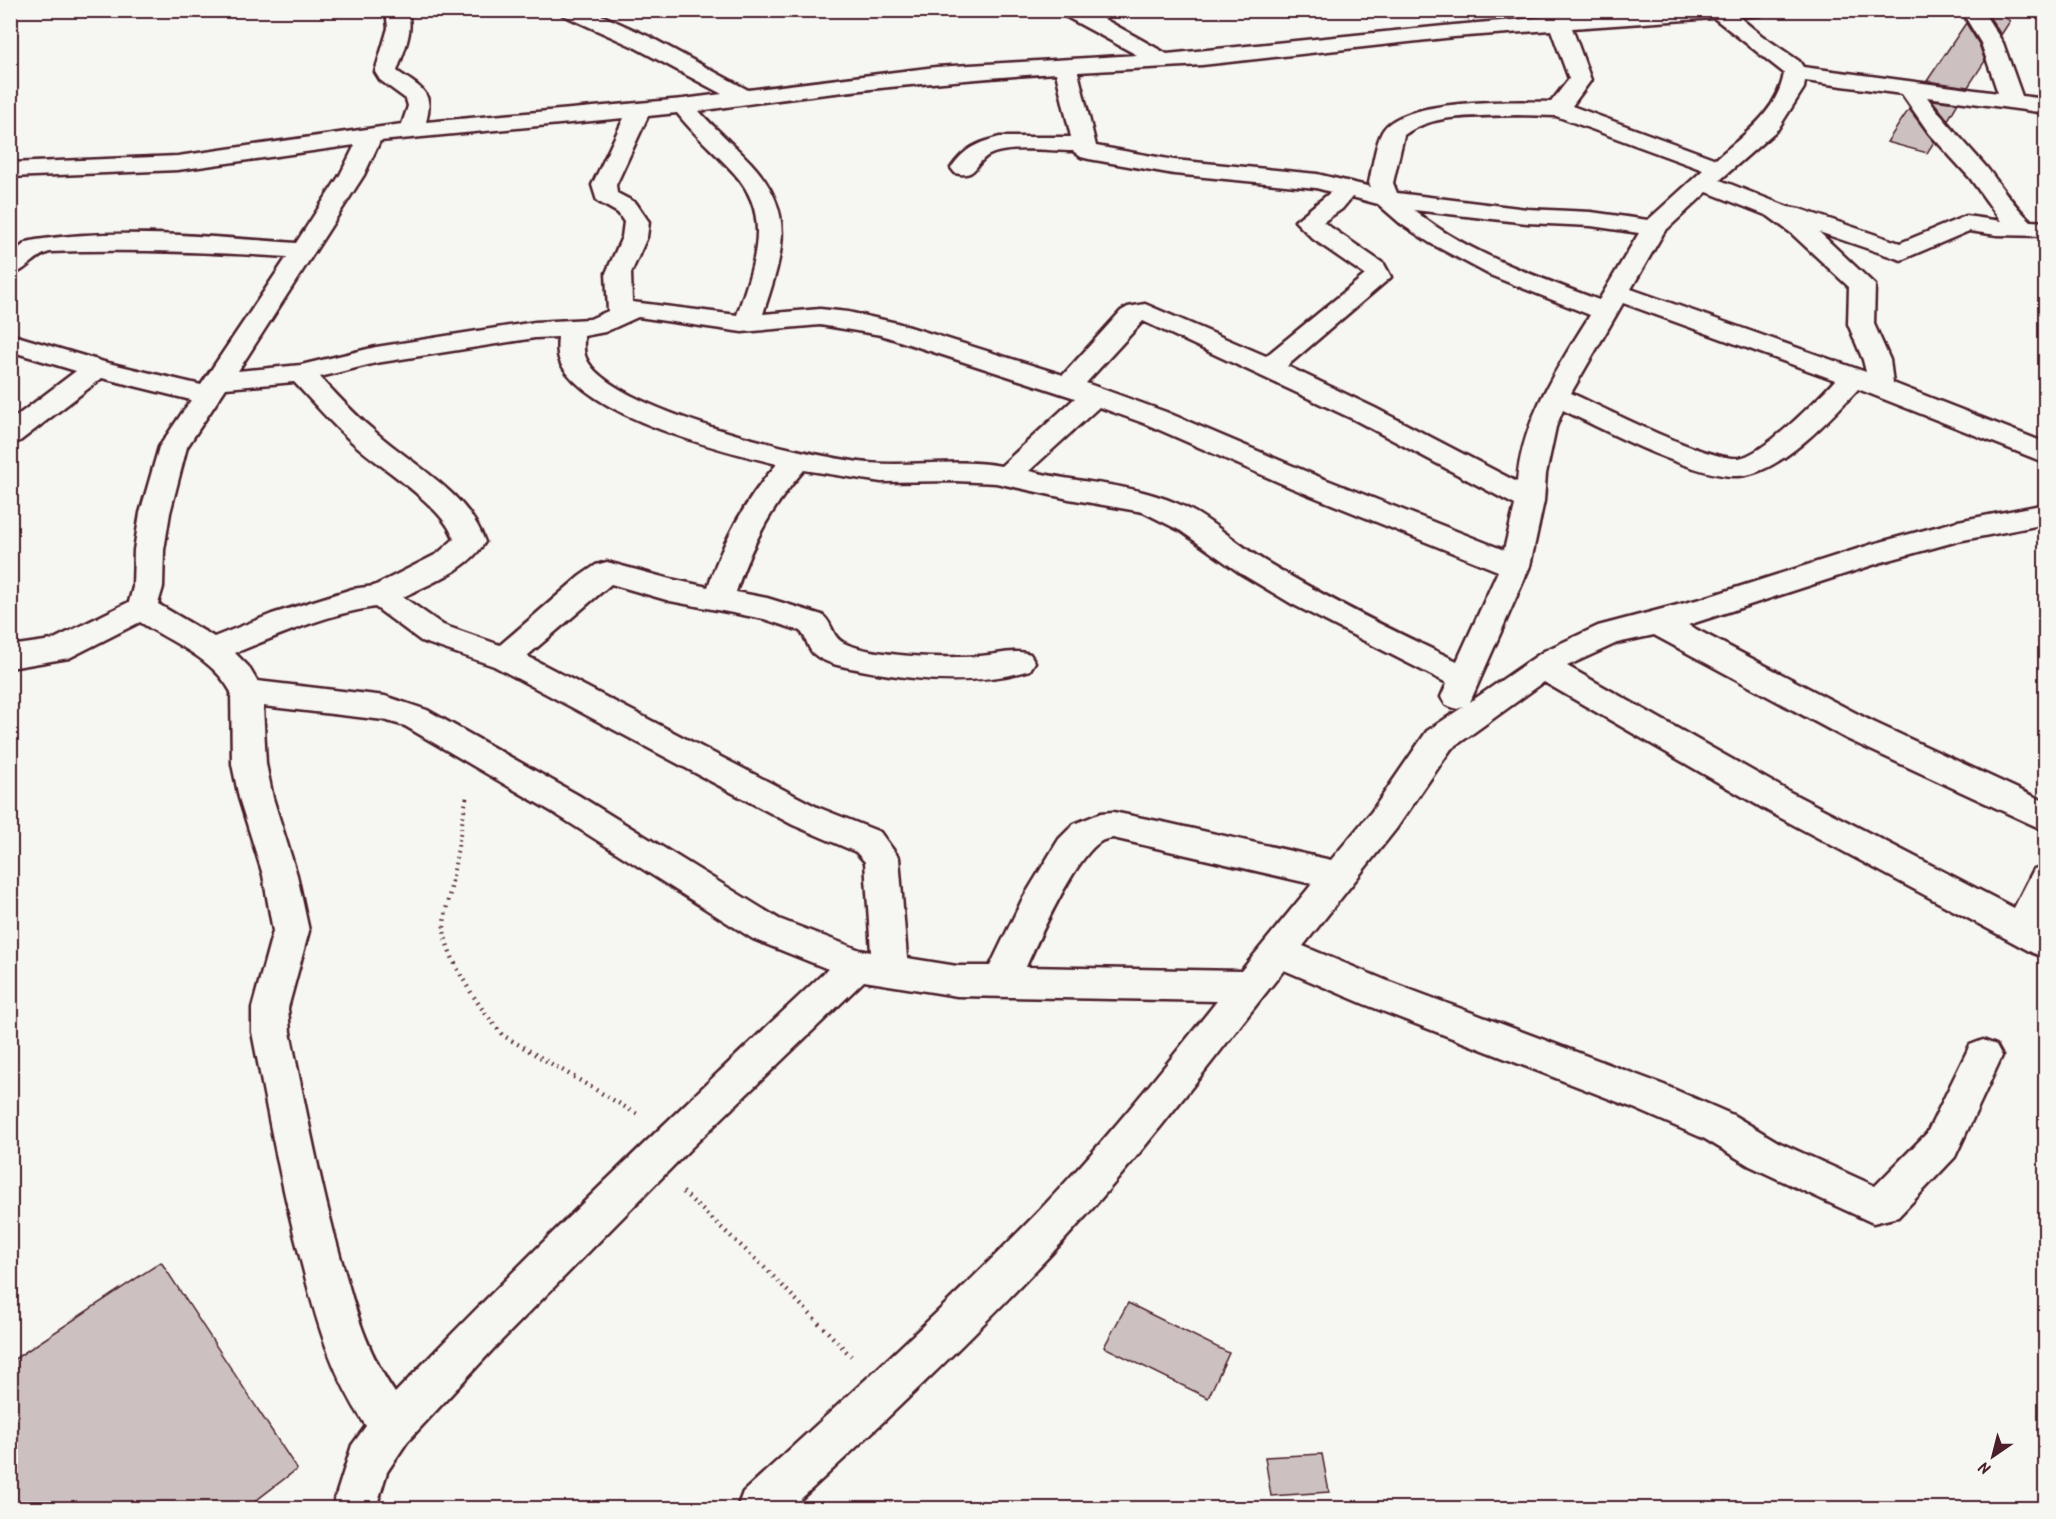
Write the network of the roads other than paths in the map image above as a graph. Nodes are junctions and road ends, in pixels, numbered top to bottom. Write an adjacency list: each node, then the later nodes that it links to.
1 (396, 10): 19 (street)
2 (571, 10): 13 (street)
3 (1071, 10): 9 (street)
4 (1754, 10): 7 (street)
5 (1971, 10): 14 (street)
6 (1660, 12): 7 (street); 8 (street)
7 (1720, 12): 11 (street)
8 (1559, 23): 9 (street); 17 (street)
9 (1164, 61): 10 (street)
10 (1065, 66): 13 (street); 21 (street)
11 (1795, 73): 12 (street); 24 (street)
12 (1909, 88): 14 (street); 29 (street)
13 (745, 97): 15 (street)
14 (2012, 101): 16 (street)
15 (682, 106): 18 (street); 34 (street)
16 (2046, 106)
17 (1559, 109): 24 (street); 26 (street)
18 (639, 110): 19 (street); 33 (street)
19 (412, 130): 20 (street)
20 (371, 136): 23 (street); 30 (street)
21 (1082, 144): 22 (street); 25 (street)
22 (963, 168)
23 (10, 170)
24 (1712, 175): 27 (street); 28 (street)
25 (1346, 189): 26 (street); 37 (street)
26 (1387, 200): 28 (street); 32 (street)
27 (1769, 206): 29 (street); 43 (street)
28 (1654, 228): 32 (street)
29 (2034, 228)
30 (302, 251): 31 (street); 42 (street)
31 (10, 268)
32 (1610, 301): 40 (street); 45 (street)
33 (621, 314): 34 (street); 35 (street)
34 (747, 324): 41 (street)
35 (571, 329): 39 (street); 48 (street)
36 (10, 342): 38 (street)
37 (1269, 368): 41 (street); 50 (street)
38 (97, 369): 42 (street); 46 (street)
39 (301, 373): 42 (street); 53 (street)
40 (1853, 377): 43 (street); 45 (street)
41 (1068, 386): 44 (street)
42 (211, 388): 55 (street)
43 (1878, 388): 47 (street)
44 (1094, 396): 49 (street); 52 (street)
45 (1556, 396): 50 (street)
46 (10, 435)
47 (2046, 454)
48 (797, 460): 49 (street); 54 (street)
49 (1007, 476): 62 (street)
50 (1530, 501): 52 (street)
51 (2046, 514): 56 (street)
52 (1515, 566): 62 (street)
53 (381, 596): 57 (street); 59 (street)
54 (718, 599): 59 (street); 60 (street)
55 (142, 608): 57 (street); 58 (street)
56 (1658, 623): 61 (street); 65 (street)
57 (212, 650): 63 (street)
58 (10, 657)
59 (505, 658): 70 (street)
60 (1019, 662)
61 (1543, 667): 64 (street); 68 (street)
62 (1464, 678): 64 (street)
63 (247, 692): 70 (street); 74 (street)
64 (1439, 740): 66 (street)
65 (2046, 818)
66 (1339, 876): 69 (street); 71 (street)
67 (2046, 879): 68 (street)
68 (2034, 936)
69 (1278, 952): 72 (street); 73 (street)
70 (873, 968): 71 (street); 74 (street)
71 (1000, 983): 72 (street)
72 (1250, 986): 76 (street)
73 (1983, 1056)
74 (392, 1427): 75 (street)
75 (354, 1509)
76 (759, 1509)

